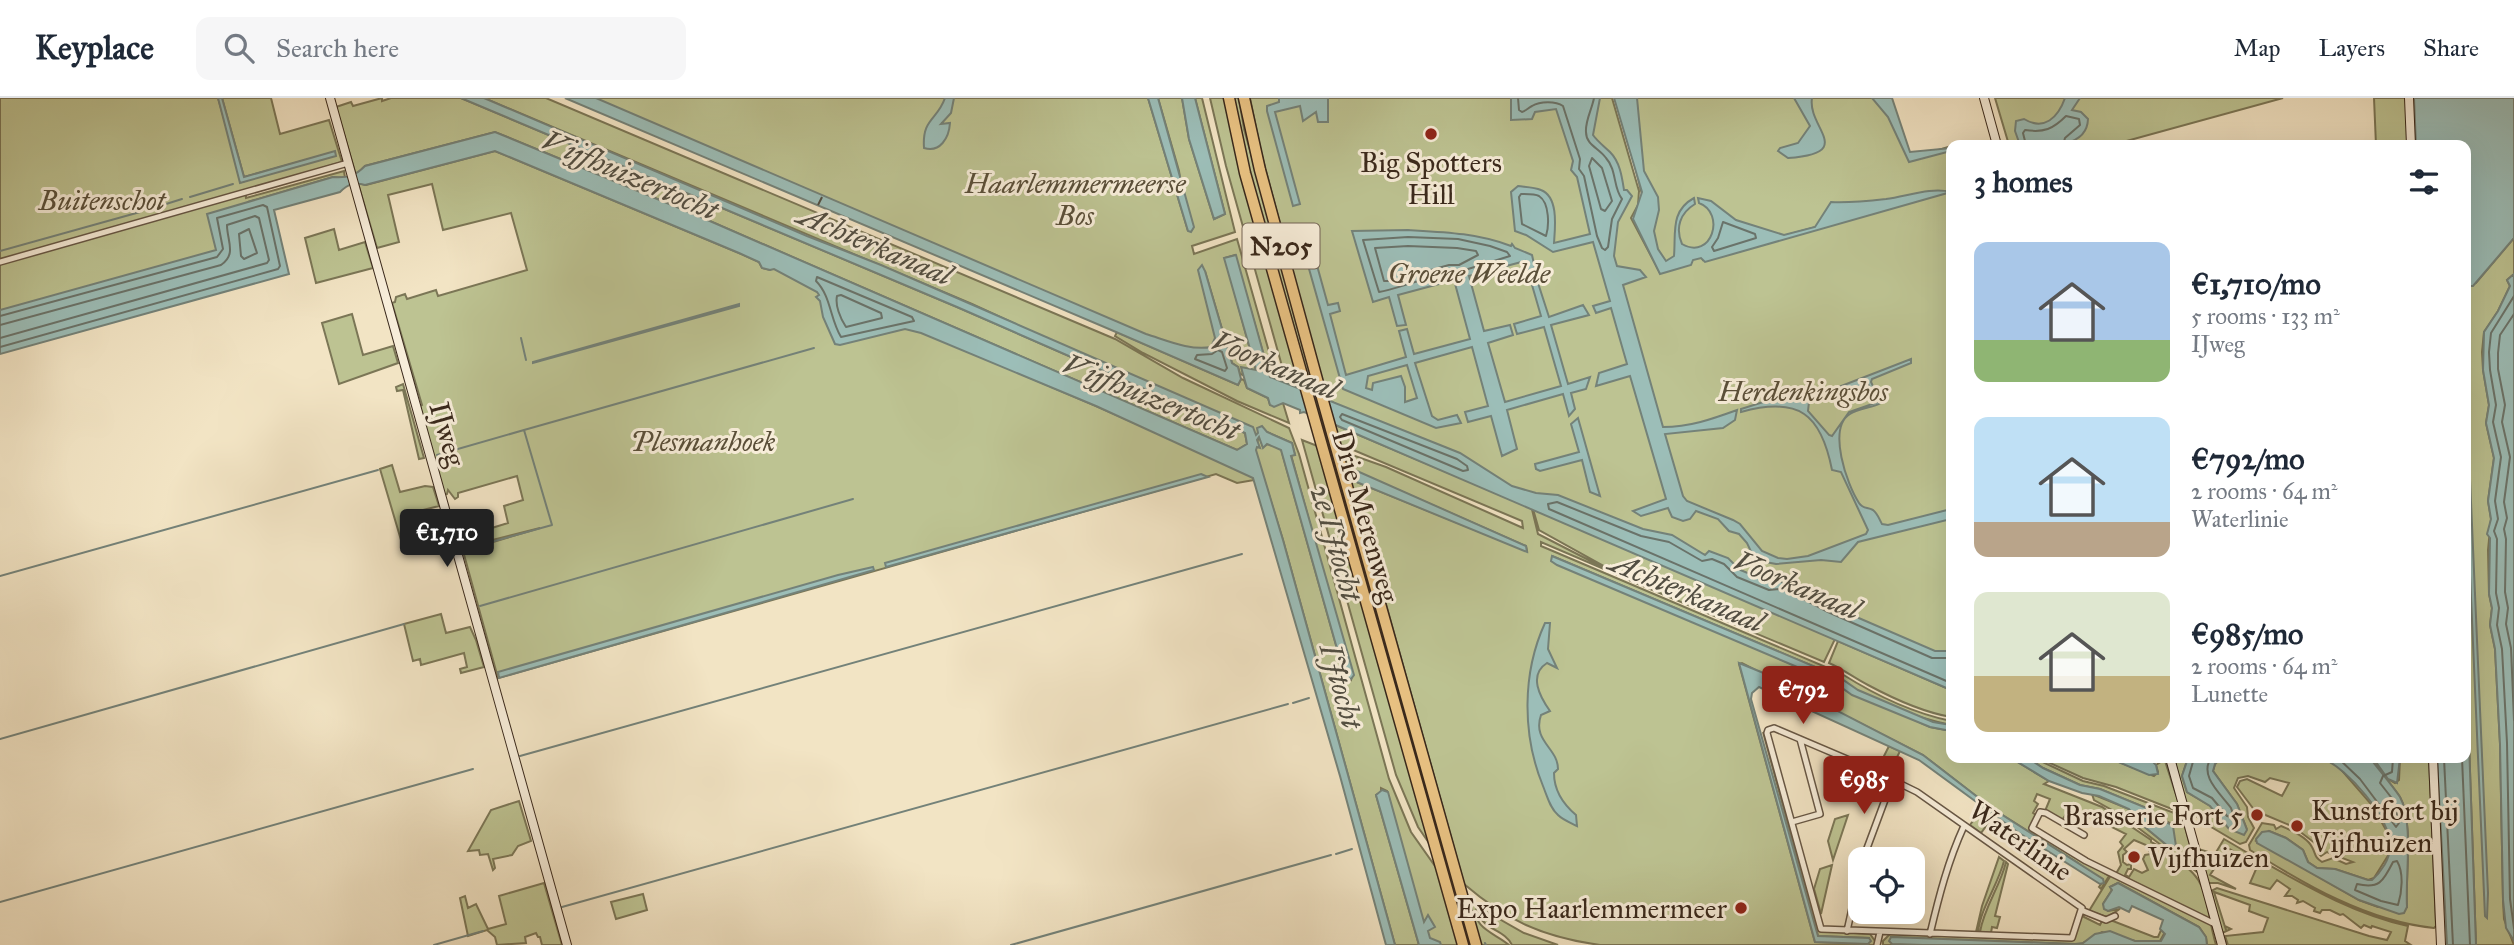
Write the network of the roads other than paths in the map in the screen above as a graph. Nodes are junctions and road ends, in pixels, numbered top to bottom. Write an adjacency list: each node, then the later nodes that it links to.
1 (330, 98): 8 (street, IJweg)
2 (1229, 98): 26 (highway, Drie Merenweg / N205)
3 (1244, 98): 27 (highway, Drie Merenweg / N205)
4 (1984, 98): 6 (street)
5 (2409, 98): 7 (street)
6 (1996, 140)
7 (2410, 140)
8 (348, 163): 9 (street); 25 (street, IJweg)
9 (0, 262)
10 (1800, 739): 13 (street, Waterlinie); 14 (street); 14 (street, Waterlinie)
11 (2170, 763): 21 (street)
12 (2433, 763): 30 (street)
13 (1892, 781): 15 (street, Waterlinie); 17 (street)
14 (1792, 822): 22 (street, Waterlinie)
15 (1964, 826): 18 (street, Waterlinie); 24 (street)
16 (2084, 835): 21 (street)
17 (1868, 847)
18 (2081, 910): 19 (street, Waterlinie); 24 (street, Waterlinie)
19 (2115, 916)
20 (1849, 924): 22 (street)
21 (2217, 925): 29 (street)
22 (1847, 931): 23 (street, Waterlinie)
23 (1880, 932): 24 (street, Waterlinie); 28 (street)
24 (1930, 934)
25 (567, 945)
26 (1463, 945)
27 (1476, 945)
28 (1878, 945)
29 (2222, 945)
30 (2441, 945)

